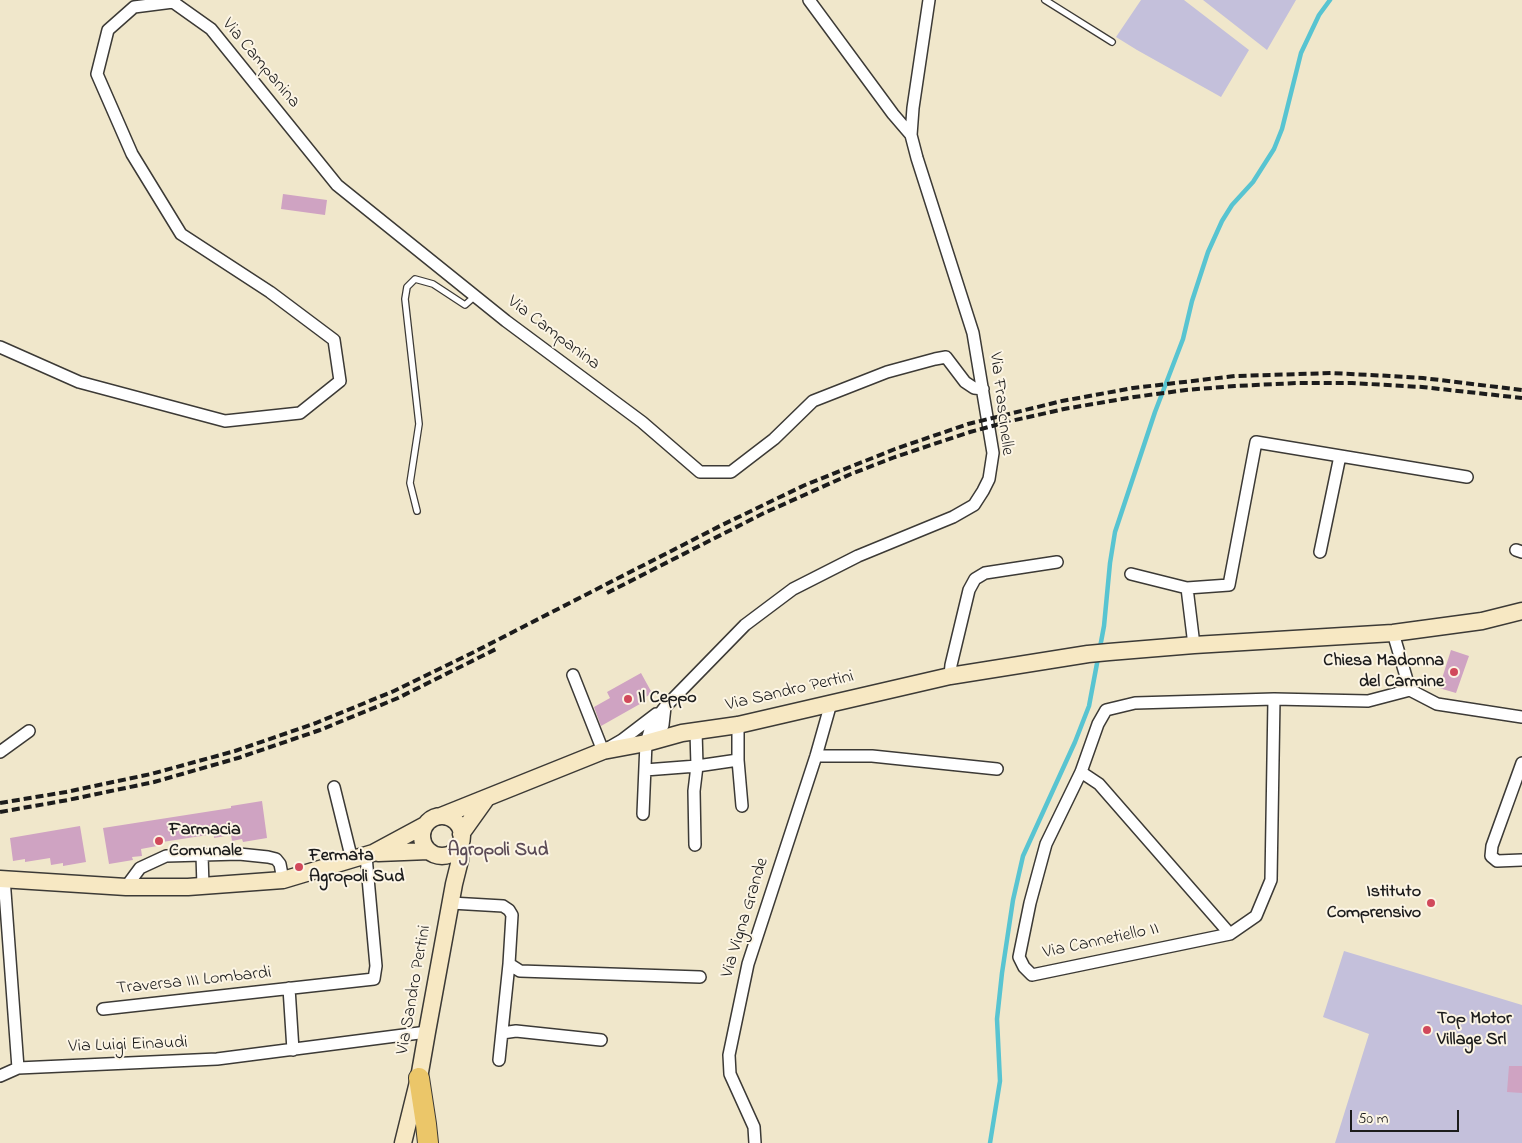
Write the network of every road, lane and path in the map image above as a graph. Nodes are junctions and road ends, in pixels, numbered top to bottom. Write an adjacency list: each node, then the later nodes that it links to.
1 (809, 0): 5 (street)
2 (930, 0): 5 (street, Via Frascinelle)
3 (1045, 0): 4 (lane)
4 (1112, 42)
5 (912, 135): 8 (street, Via Frascinelle)
6 (475, 296): 7 (street, Via Campanina); 8 (street, Via Campanina); 11 (lane)
7 (0, 347)
8 (982, 389): 24 (street, Via Frascinelle)
9 (1340, 456): 10 (street); 12 (street); 15 (street)
10 (1467, 477)
11 (417, 511)
12 (1320, 552)
13 (1057, 562): 20 (street)
14 (1131, 574): 15 (street)
15 (1187, 588): 18 (street)
16 (1522, 611): 17 (street, Via Sandro Pertini)
17 (1393, 633): 18 (street, Via Sandro Pertini); 21 (street)
18 (1194, 645): 20 (street, Via Sandro Pertini)
19 (573, 675): 30 (street)
20 (950, 676): 23 (street, Via Sandro Pertini)
21 (1410, 690): 22 (street, Via Cannetiello II); 25 (street)
22 (1274, 700): 38 (street, Via Cannetiello II); 57 (street, Via Cannetiello II)
23 (830, 703): 26 (street, Via Sandro Pertini); 32 (street, Via Vigna Grande)
24 (665, 710): 28 (street); 29 (street, Via Frascinelle); 30 (street, Via Frascinelle)
25 (1522, 717)
26 (738, 725): 28 (street, Via Sandro Pertini); 33 (street)
27 (29, 731): 31 (street)
28 (689, 732): 29 (street, Via Sandro Pertini); 35 (street)
29 (652, 741): 30 (street, Via Sandro Pertini); 37 (street, Via Frascinelle)
30 (603, 751): 40 (street, Via Sandro Pertini)
31 (0, 752)
32 (816, 756): 36 (street); 72 (street, Via Vigna Grande)
33 (738, 760): 35 (street); 41 (street)
34 (1522, 762): 50 (street)
35 (697, 766): 37 (street); 46 (street)
36 (997, 768)
37 (645, 770): 42 (street, Via Frascinelle)
38 (1081, 772): 57 (street); 57 (street, Via Cannetiello II)
39 (334, 787): 49 (street)
40 (486, 799): 43 (street, Via Sandro Pertini); 45 (street, Via Sandro Pertini)
41 (742, 806)
42 (643, 814)
43 (441, 816): 44 (street); 45 (street)
44 (425, 825): 47 (street); 49 (street)
45 (461, 839): 47 (street); 53 (street, Via Sandro Pertini)
46 (695, 846)
47 (433, 853): 49 (street); 53 (street)
48 (202, 855): 52 (street); 54 (street); 55 (street)
49 (364, 856): 52 (street); 60 (street, Traversa III Lombardi)
50 (1522, 860)
51 (2, 878): 55 (street); 67 (street)
52 (283, 880): 54 (street)
53 (454, 884): 56 (street, Via Sandro Pertini)
54 (202, 886): 55 (street)
55 (126, 887)
56 (451, 903): 58 (street); 62 (street, Via Sandro Pertini)
57 (1230, 934)
58 (509, 964): 59 (street); 63 (street)
59 (700, 977)
60 (289, 988): 61 (street, Traversa III Lombardi); 65 (street, Traversa III Lombardi)
61 (103, 1009)
62 (427, 1032): 65 (street, Via Luigi Einaudi); 69 (street, Via Sandro Pertini)
63 (502, 1033): 64 (street); 66 (street)
64 (601, 1040)
65 (293, 1050): 67 (street, Via Luigi Einaudi)
66 (499, 1060)
67 (18, 1068): 68 (street)
68 (0, 1076)
69 (418, 1078): 70 (street, Via Sandro Pertini); 71 (highway)
70 (403, 1143)
71 (428, 1143)
72 (756, 1143)

